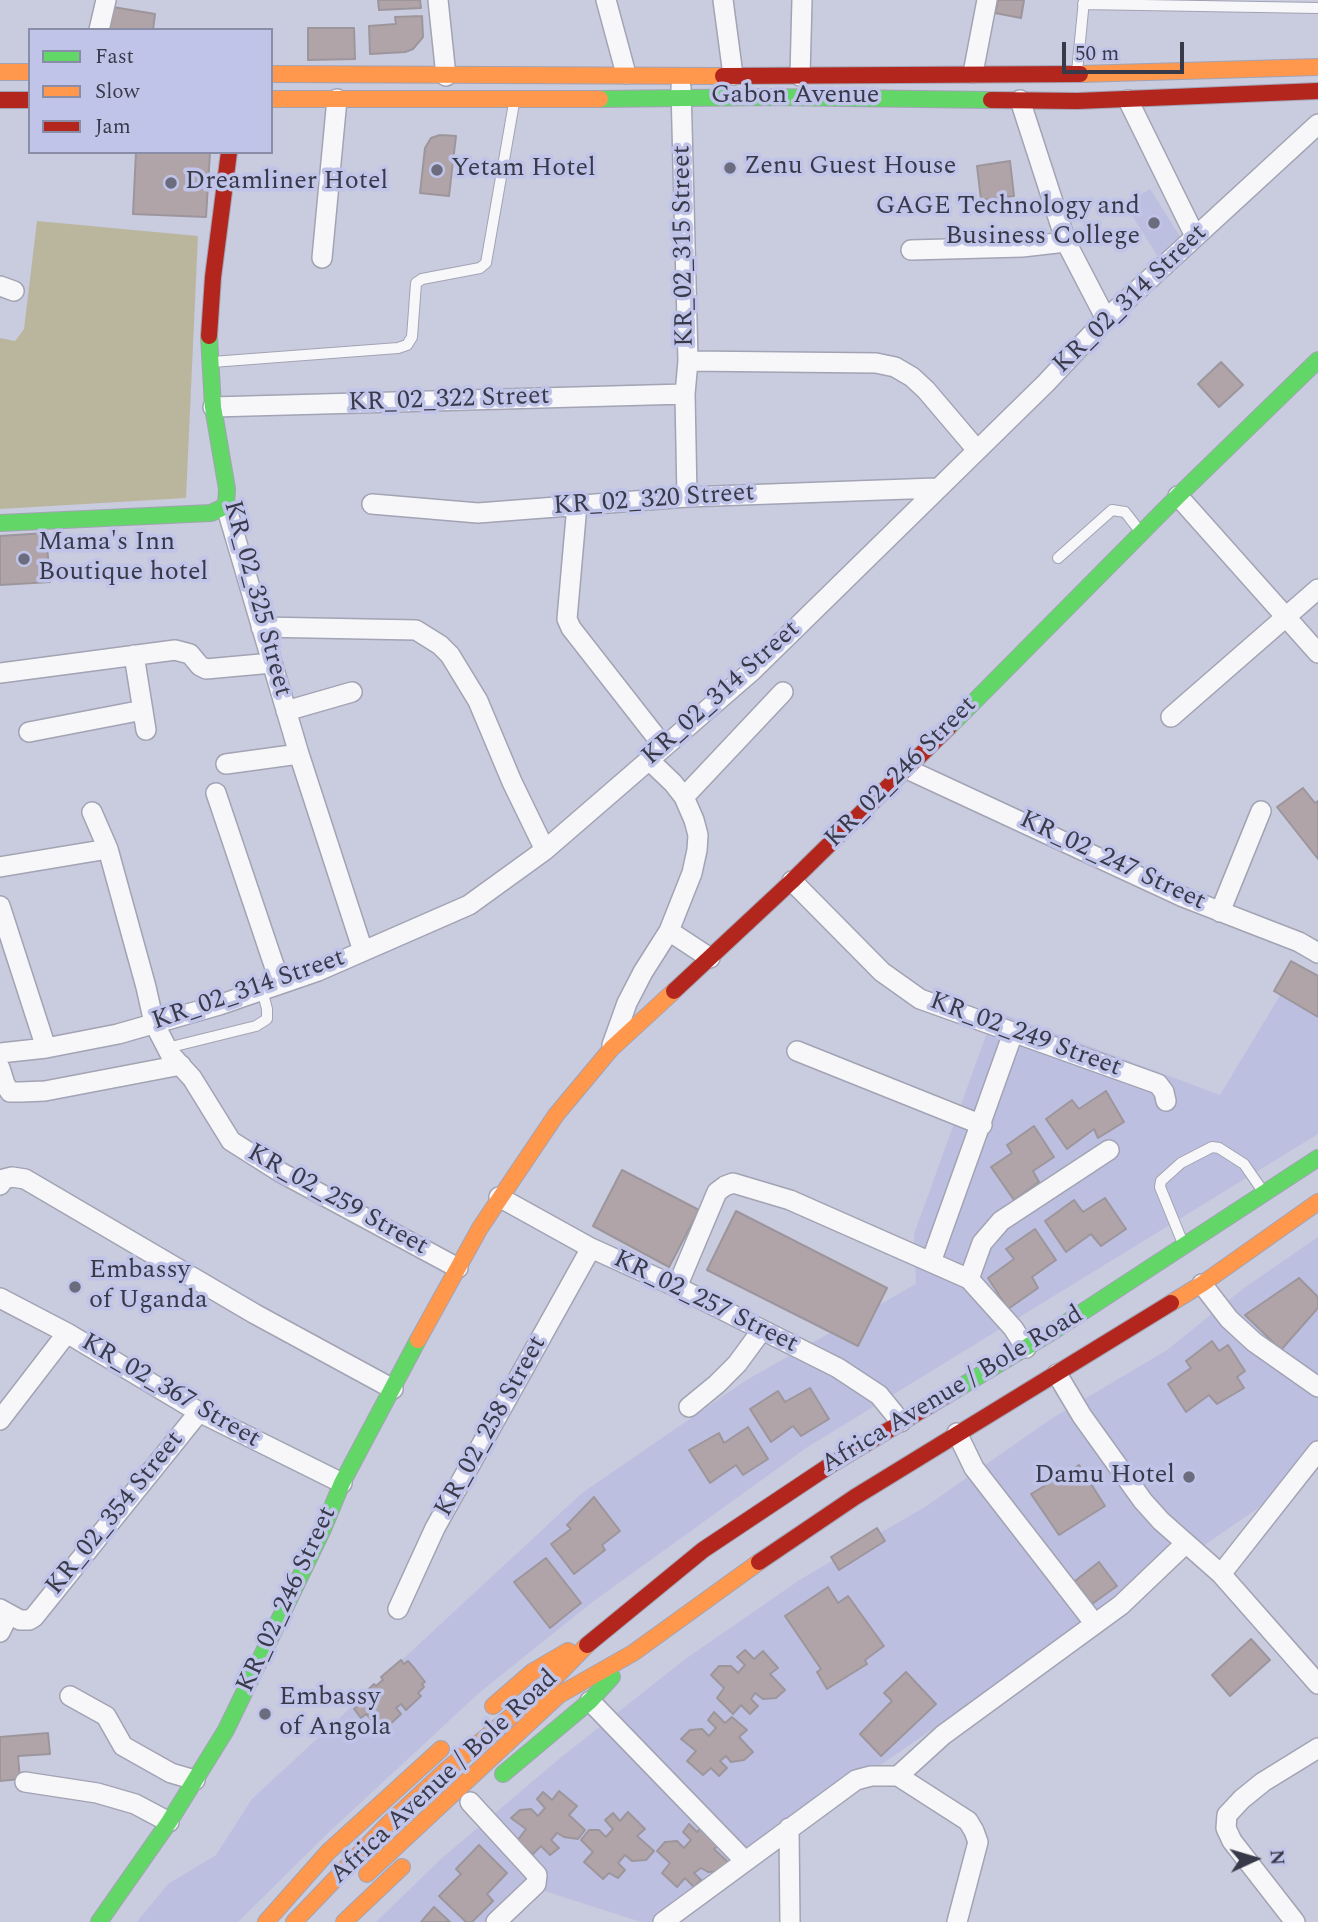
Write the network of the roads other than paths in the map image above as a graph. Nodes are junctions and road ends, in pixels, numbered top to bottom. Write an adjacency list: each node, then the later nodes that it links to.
1 (106, 0): 9 (street)
2 (438, 0): 19 (street)
3 (606, 0): 15 (street)
4 (723, 0): 18 (street)
5 (802, 0): 20 (street)
6 (987, 0): 13 (street)
7 (1084, 2): 8 (lane); 16 (lane)
8 (1318, 8)
9 (99, 28)
10 (1318, 67): 16 (main road, Gabon Avenue)
11 (0, 72): 12 (main road)
12 (28, 72)
13 (973, 73): 16 (main road, Gabon Avenue); 20 (main road, Gabon Avenue)
14 (273, 74): 19 (main road, Gabon Avenue)
15 (626, 74): 17 (main road, Gabon Avenue); 19 (main road, Gabon Avenue)
16 (1076, 74): 30 (lane)
17 (681, 75): 18 (main road, Gabon Avenue); 22 (street, KR_02_315 Street)
18 (733, 75): 20 (main road, Gabon Avenue)
19 (446, 76)
20 (800, 76)
21 (1318, 91): 29 (main road, Gabon Avenue)
22 (681, 97): 25 (main road, Gabon Avenue); 28 (main road, Gabon Avenue); 40 (street, KR_02_315 Street)
23 (273, 99): 24 (main road, Gabon Avenue)
24 (337, 99): 25 (main road, Gabon Avenue); 37 (street)
25 (515, 99): 41 (lane)
26 (2, 100): 27 (main road); 31 (street)
27 (28, 100)
28 (1020, 100): 30 (main road, Gabon Avenue); 35 (street)
29 (1128, 100): 30 (main road, Gabon Avenue); 34 (street)
30 (1077, 101)
31 (0, 122)
32 (1318, 124): 34 (street, KR_02_314 Street)
33 (229, 154): 41 (main road, KR_02_325 Street)
34 (1195, 236): 38 (street, KR_02_314 Street)
35 (1066, 242): 36 (street); 38 (street)
36 (911, 250)
37 (322, 258)
38 (1106, 319): 44 (street, KR_02_314 Street)
39 (1318, 360): 46 (main road, KR_02_246 Street)
40 (688, 361): 42 (street, KR_02_315 Street); 44 (street)
41 (210, 362): 43 (main road, KR_02_325 Street)
42 (685, 394): 43 (street, KR_02_322 Street); 47 (street, KR_02_315 Street)
43 (214, 407): 50 (main road, KR_02_325 Street)
44 (977, 450): 45 (street, KR_02_314 Street)
45 (936, 488): 47 (street, KR_02_320 Street); 67 (street, KR_02_314 Street)
46 (1178, 496): 52 (main road, KR_02_246 Street); 55 (street)
47 (687, 497): 49 (street, KR_02_320 Street)
48 (372, 504): 49 (street, KR_02_320 Street)
49 (577, 505): 67 (street)
50 (226, 506): 51 (main road); 56 (street, KR_02_325 Street)
51 (0, 523)
52 (1142, 533): 53 (lane); 69 (main road, KR_02_246 Street)
53 (1058, 558)
54 (1318, 589): 55 (street)
55 (1285, 616): 57 (street); 64 (street)
56 (261, 627): 59 (street, KR_02_325 Street); 75 (street)
57 (1318, 653)
58 (134, 655): 59 (street); 60 (street); 65 (street)
59 (272, 663): 63 (street, KR_02_325 Street)
60 (0, 673)
61 (352, 692): 63 (street)
62 (783, 692): 71 (street)
63 (286, 711): 66 (street, KR_02_325 Street)
64 (1171, 716)
65 (29, 732)
66 (299, 754): 68 (street); 81 (street, KR_02_325 Street)
67 (656, 754): 71 (street); 75 (street, KR_02_314 Street)
68 (226, 764)
69 (907, 769): 77 (main road, KR_02_246 Street); 79 (street, KR_02_247 Street)
70 (216, 793): 84 (street)
71 (684, 797): 80 (street)
72 (1261, 811): 79 (street)
73 (92, 812): 74 (street, KR_02_259 Street)
74 (108, 849): 76 (street); 85 (street, KR_02_259 Street)
75 (545, 850): 81 (street, KR_02_314 Street)
76 (0, 867)
77 (792, 881): 83 (main road, KR_02_246 Street); 86 (street, KR_02_249 Street)
78 (0, 906): 87 (street)
79 (1220, 912): 82 (street, KR_02_247 Street)
80 (669, 931): 83 (street); 89 (street)
81 (363, 951): 84 (street, KR_02_314 Street)
82 (1318, 953)
83 (710, 958): 89 (main road, KR_02_246 Street)
84 (271, 986): 85 (street, KR_02_314 Street); 88 (lane)
85 (154, 1023): 87 (street, KR_02_314 Street); 88 (street, KR_02_259 Street)
86 (1013, 1033): 94 (street, KR_02_249 Street); 95 (street)
87 (46, 1048): 91 (street, KR_02_314 Street)
88 (167, 1048): 92 (street, KR_02_259 Street)
89 (611, 1049): 100 (main road, KR_02_246 Street)
90 (797, 1051): 95 (street)
91 (0, 1053)
92 (181, 1065): 93 (street); 105 (street, KR_02_259 Street)
93 (0, 1068)
94 (1166, 1101)
95 (982, 1125): 104 (street)
96 (1108, 1150): 106 (street)
97 (1318, 1158): 99 (main road, Africa Avenue / Bole Road)
98 (0, 1185): 115 (street)
99 (1264, 1193): 102 (main road, Africa Avenue / Bole Road); 102 (lane)
100 (499, 1197): 103 (street, KR_02_257 Street); 105 (main road, KR_02_246 Street)
101 (1318, 1202): 107 (main road, Africa Avenue / Bole Road)
102 (1183, 1245): 112 (main road, Africa Avenue / Bole Road)
103 (591, 1248): 108 (street, KR_02_257 Street); 125 (street, KR_02_258 Street)
104 (931, 1262): 106 (street); 108 (street)
105 (457, 1268): 115 (main road, KR_02_246 Street)
106 (970, 1279): 112 (street)
107 (1202, 1284): 113 (main road, Africa Avenue / Bole Road); 114 (street)
108 (677, 1287): 110 (street, KR_02_257 Street)
109 (0, 1298): 111 (street, KR_02_367 Street)
110 (762, 1330): 116 (street); 119 (street, KR_02_257 Street)
111 (66, 1333): 117 (street, KR_02_367 Street); 118 (street)
112 (1026, 1348): 119 (main road, Africa Avenue / Bole Road)
113 (1057, 1374): 120 (main road, Africa Avenue / Bole Road); 123 (street)
114 (1318, 1387)
115 (393, 1389): 122 (main road, KR_02_246 Street)
116 (689, 1407)
117 (199, 1412): 122 (street, KR_02_367 Street); 126 (street, KR_02_354 Street)
118 (0, 1420)
119 (901, 1422): 128 (main road, Africa Avenue / Bole Road)
120 (957, 1433): 127 (street); 129 (main road, Africa Avenue / Bole Road)
121 (1318, 1451): 124 (street)
122 (342, 1483): 137 (main road, KR_02_246 Street)
123 (1185, 1544): 124 (street); 127 (street)
124 (1221, 1574): 130 (street)
125 (398, 1609)
126 (3, 1618)
127 (1095, 1624): 136 (street)
128 (596, 1635): 133 (main road, Africa Avenue / Bole Road); 147 (main road, Africa Avenue / Bole Road)
129 (633, 1653): 132 (main road, Africa Avenue / Bole Road); 144 (main road, Africa Avenue / Bole Road)
130 (1318, 1684)
131 (70, 1696): 137 (street)
132 (590, 1701): 139 (main road, Africa Avenue / Bole Road); 143 (street)
133 (475, 1720)
134 (456, 1736): 146 (main road, Africa Avenue / Bole Road)
135 (1318, 1748): 153 (street)
136 (898, 1776): 141 (street); 152 (street)
137 (195, 1780): 140 (main road, KR_02_246 Street)
138 (25, 1782): 140 (street)
139 (475, 1798): 149 (street)
140 (169, 1822): 145 (main road, KR_02_246 Street)
141 (789, 1828): 143 (street); 151 (street)
142 (412, 1857): 148 (main road, Africa Avenue / Bole Road)
143 (745, 1861): 150 (street)
144 (357, 1883)
145 (99, 1922)
146 (266, 1922)
147 (294, 1922)
148 (344, 1922)
149 (496, 1922)
150 (663, 1922)
151 (790, 1922)
152 (957, 1922)
153 (1295, 1922)

